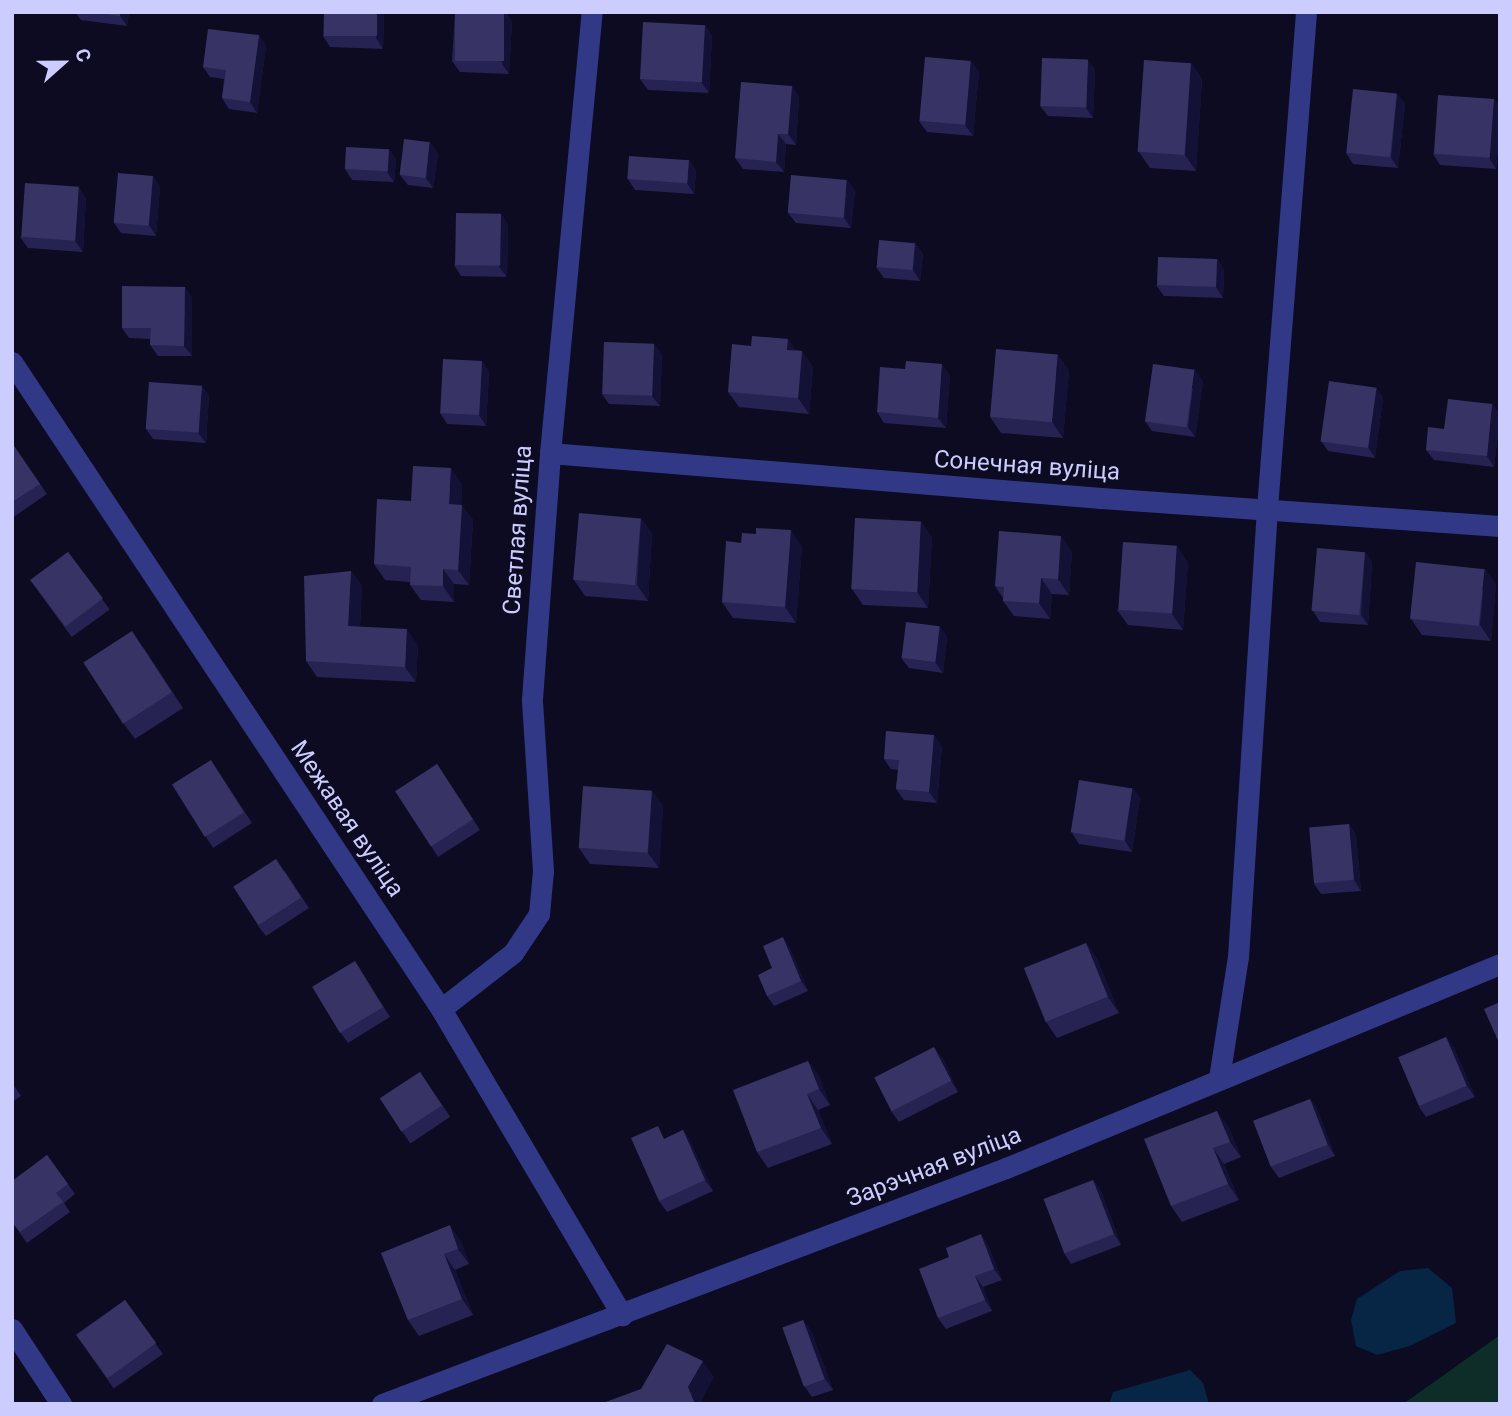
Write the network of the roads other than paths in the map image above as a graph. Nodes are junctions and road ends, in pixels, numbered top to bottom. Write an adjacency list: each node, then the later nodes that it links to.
1 (593, 12): 4 (street, Светлая вуліца)
2 (1306, 12): 5 (street)
3 (12, 362): 8 (street, Межавая вуліца)
4 (550, 453): 5 (street, Сонечная вуліца); 8 (street, Светлая вуліца)
5 (1267, 508): 6 (street, Сонечная вуліца); 9 (street)
6 (1500, 526)
7 (1500, 964): 9 (street, Зарэчная вуліца)
8 (440, 1009): 10 (street, Межавая вуліца)
9 (1219, 1078): 10 (street, Зарэчная вуліца)
10 (622, 1315): 13 (street, Зарэчная вуліца)
11 (12, 1329): 12 (street)
12 (61, 1404)
13 (382, 1404)

